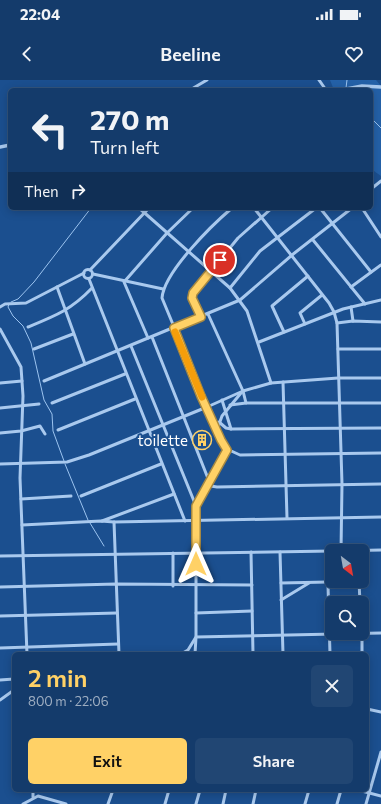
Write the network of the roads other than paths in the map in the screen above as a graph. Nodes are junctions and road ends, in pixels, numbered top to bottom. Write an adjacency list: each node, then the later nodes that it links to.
1 (207, 80): 3 (street)
2 (381, 87): 4 (street)
3 (193, 88)
4 (352, 88)
5 (381, 180): 6 (street)
6 (373, 187)
7 (141, 210): 17 (street)
8 (147, 210): 17 (street)
9 (191, 210): 20 (street)
10 (230, 210): 24 (street)
11 (256, 210): 18 (street)
12 (269, 210): 18 (street)
13 (313, 210): 21 (street)
14 (322, 210): 19 (street)
15 (350, 210): 19 (street)
16 (363, 210): 22 (street)
17 (144, 213): 20 (street); 27 (street)
18 (261, 216): 21 (street); 28 (street)
19 (332, 224): 23 (street); 30 (street)
20 (167, 234): 24 (street); 34 (street)
21 (278, 237): 25 (street); 38 (street)
22 (381, 237)
23 (313, 240): 25 (street); 36 (street)
24 (190, 252): 28 (street); 39 (street)
25 (292, 255): 32 (street); 41 (street)
26 (381, 265): 30 (street)
27 (90, 270): 29 (street); 31 (street)
28 (211, 271): 38 (street); 50 (street)
29 (84, 272): 33 (street); 35 (street)
30 (371, 272): 36 (street)
31 (93, 274): 33 (street); 34 (street)
32 (308, 276): 40 (street); 58 (street)
33 (88, 279): 37 (street)
34 (124, 282): 39 (street); 60 (street)
35 (57, 287): 45 (street); 47 (street)
36 (351, 287): 44 (street)
37 (92, 288): 47 (street); 66 (street)
38 (230, 288): 41 (street)
39 (163, 289): 56 (street)
40 (322, 295): 48 (street); 54 (street)
41 (240, 300): 49 (street); 61 (street)
42 (381, 300): 44 (street)
43 (0, 302): 45 (street)
44 (365, 304): 46 (street)
45 (1, 306)
46 (351, 307): 48 (street); 51 (street)
47 (65, 312): 55 (street); 59 (street)
48 (334, 312): 53 (street); 54 (street)
49 (208, 314): 50 (street); 76 (street)
50 (201, 317): 56 (street)
51 (353, 321): 52 (street); 53 (street)
52 (381, 322)
53 (337, 323): 64 (street)
54 (305, 324): 58 (street)
55 (28, 327)
56 (174, 328): 60 (street); 87 (street)
57 (0, 329): 71 (street)
58 (284, 332): 61 (street)
59 (73, 334): 63 (street); 67 (street)
60 (150, 338): 62 (street); 90 (street)
61 (259, 342): 75 (street)
62 (131, 346): 66 (street); 92 (street)
63 (34, 349)
64 (338, 349): 65 (street); 69 (street)
65 (381, 349)
66 (117, 351): 67 (street); 68 (street)
67 (85, 364): 72 (street)
68 (125, 374): 77 (street); 79 (street)
69 (338, 378): 70 (street); 73 (street); 84 (street)
70 (381, 378)
71 (22, 381): 74 (street); 86 (street)
72 (44, 381)
73 (284, 382): 75 (street); 83 (street)
74 (0, 383)
75 (272, 383): 76 (street)
76 (243, 391): 78 (street); 80 (street); 85 (street)
77 (135, 399): 96 (street); 97 (street)
78 (222, 400): 87 (street); 89 (street)
79 (52, 403)
80 (246, 403): 83 (street); 85 (street)
81 (381, 403): 84 (street)
82 (39, 404): 86 (street)
83 (284, 404): 84 (street); 99 (street)
84 (339, 404): 95 (street)
85 (230, 405): 89 (street)
86 (23, 406): 88 (street); 100 (street)
87 (207, 407): 90 (street); 98 (street)
88 (0, 408)
89 (226, 412): 91 (street); 94 (street)
90 (184, 416): 92 (street); 110 (street)
91 (219, 422): 94 (street); 98 (street)
92 (163, 424): 97 (street); 118 (street)
93 (381, 428): 95 (street)
94 (231, 429): 99 (street)
95 (340, 429): 99 (street); 104 (street)
96 (58, 430)
97 (149, 430): 107 (street); 109 (street)
98 (217, 430): 103 (street)
99 (285, 430): 106 (street)
100 (21, 431): 101 (street); 102 (street); 107 (street)
101 (0, 433)
102 (45, 434)
103 (227, 450): 106 (street); 110 (street)
104 (341, 453): 105 (street); 106 (street); 111 (street)
105 (381, 453)
106 (285, 455): 113 (street)
107 (21, 462): 108 (street); 117 (street)
108 (0, 464)
109 (161, 464): 114 (street); 116 (street)
110 (210, 482): 113 (street); 118 (street)
111 (342, 484): 112 (street); 113 (street); 121 (street)
112 (381, 484)
113 (286, 485): 120 (street)
114 (174, 494): 122 (street); 123 (street)
115 (72, 496): 117 (street)
116 (81, 496)
117 (21, 500): 126 (street)
118 (196, 506): 124 (street)
119 (381, 517): 121 (street)
120 (287, 518): 121 (street); 124 (street)
121 (342, 518): 127 (street)
122 (101, 521): 125 (street); 126 (street)
123 (185, 521): 124 (street); 125 (street)
124 (196, 521): 134 (street)
125 (114, 522): 135 (street)
126 (22, 524): 136 (street)
127 (340, 544)
128 (381, 550): 130 (street)
129 (325, 551): 132 (street)
130 (369, 551)
131 (251, 552): 132 (street); 134 (street); 142 (street)
132 (280, 552): 139 (street)
133 (173, 553): 134 (street); 135 (street); 144 (street)
134 (196, 553): 145 (street)
135 (115, 554): 136 (street); 141 (street)
136 (24, 555): 137 (street); 143 (street)
137 (0, 556)
138 (325, 582): 140 (street)
139 (281, 583): 140 (street); 147 (street)
140 (309, 583): 147 (street)
141 (116, 584): 143 (street); 144 (street); 149 (street)
142 (252, 585): 145 (street); 148 (street)
143 (25, 586): 146 (street); 152 (street)
144 (173, 586): 145 (street)
145 (196, 586): 150 (street)
146 (0, 587)
147 (281, 600): 156 (street)
148 (252, 611): 150 (street); 157 (street)
149 (117, 613): 152 (street); 161 (street)
150 (196, 613): 158 (street)
151 (0, 616): 152 (street)
152 (26, 616): 162 (street)
153 (369, 633): 154 (street)
154 (381, 633)
155 (325, 634): 156 (street)
156 (282, 635): 157 (street); 169 (street)
157 (253, 636): 158 (street); 168 (street)
158 (196, 637): 166 (street); 167 (street)
159 (330, 640): 170 (street)
160 (362, 640): 171 (street)
161 (118, 644): 162 (street); 165 (street)
162 (27, 647): 163 (street); 164 (street)
163 (0, 648)
164 (28, 652)
165 (119, 652)
166 (184, 652)
167 (195, 652)
168 (253, 652)
169 (283, 652)
170 (330, 652)
171 (362, 652)
172 (12, 679): 173 (street)
173 (0, 680)
174 (12, 691): 175 (street)
175 (0, 700)
176 (369, 709): 177 (street)
177 (381, 712)
178 (381, 752): 188 (street)
179 (33, 792): 190 (street)
180 (113, 792): 193 (street)
181 (168, 792): 194 (street)
182 (199, 792): 195 (street)
183 (226, 792): 196 (street)
184 (256, 792): 197 (street)
185 (308, 792): 198 (street)
186 (340, 792): 199 (street)
187 (365, 792): 188 (street)
188 (369, 793): 189 (street); 200 (street)
189 (381, 796)
190 (34, 797): 191 (street); 192 (street)
191 (24, 804)
192 (66, 804)
193 (108, 804)
194 (165, 804)
195 (196, 804)
196 (223, 804)
197 (253, 804)
198 (305, 804)
199 (337, 804)
200 (366, 804)

